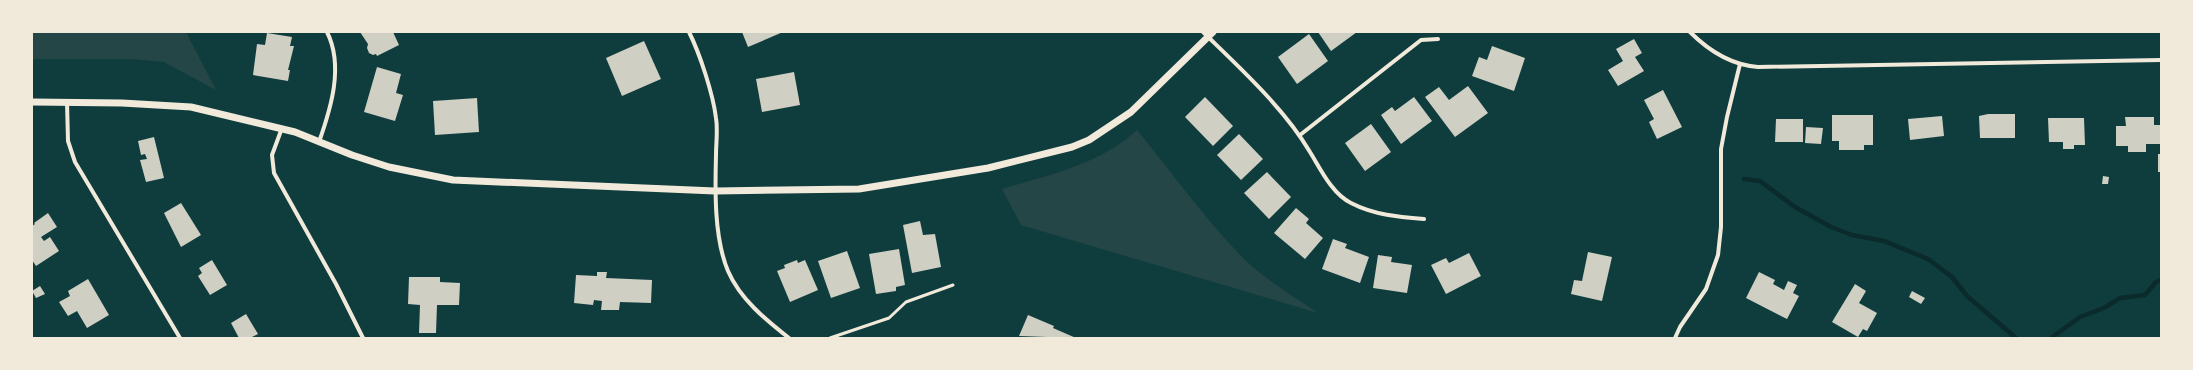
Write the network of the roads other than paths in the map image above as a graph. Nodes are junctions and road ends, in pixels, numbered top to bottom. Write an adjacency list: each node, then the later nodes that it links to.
1 (327, 32): 12 (street)
2 (689, 32): 13 (street)
3 (1690, 32): 7 (street)
4 (1208, 34): 11 (street); 13 (street)
5 (1438, 39): 11 (street)
6 (2161, 60): 7 (street)
7 (1740, 64): 20 (street)
8 (32, 102): 9 (street)
9 (67, 102): 10 (street); 16 (street)
10 (282, 128): 12 (street); 17 (street)
11 (1300, 135): 14 (street)
12 (319, 142): 13 (street)
13 (715, 191): 18 (street)
14 (1424, 220)
15 (953, 285): 19 (lane)
16 (180, 338)
17 (363, 338)
18 (789, 338)
19 (830, 338)
20 (1675, 338)

